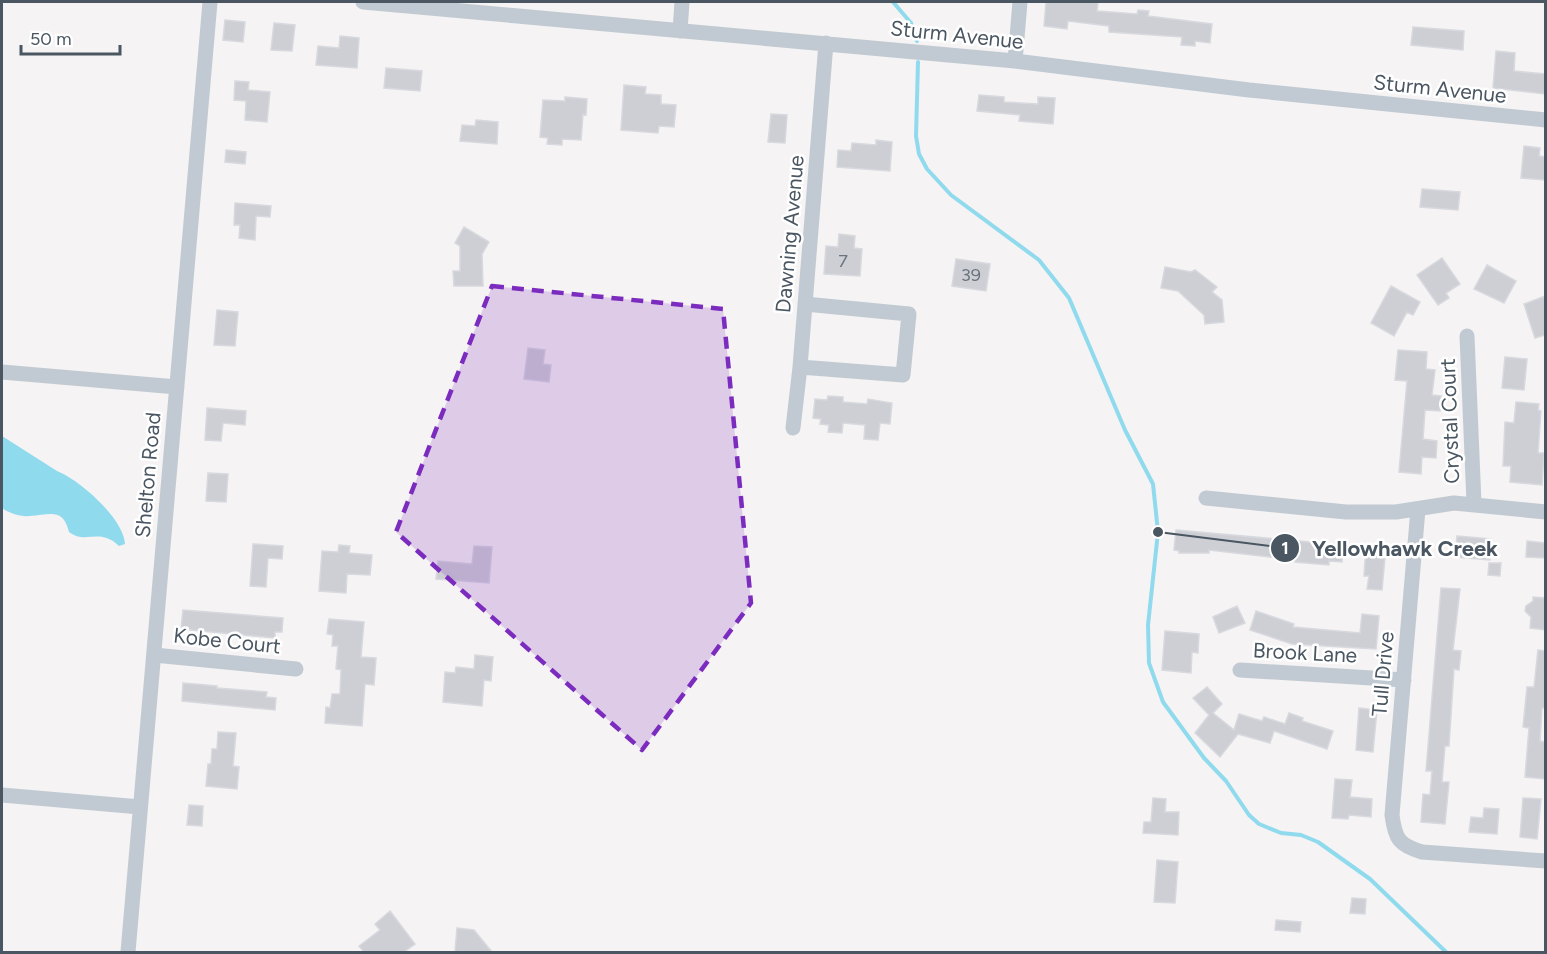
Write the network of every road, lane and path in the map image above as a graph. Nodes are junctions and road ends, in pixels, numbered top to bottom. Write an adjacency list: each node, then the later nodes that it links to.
1 (210, 2): 14 (street, Shelton Road)
2 (363, 2): 5 (street, Sturm Avenue)
3 (682, 2): 6 (street)
4 (1020, 2): 8 (street)
5 (504, 8): 6 (street, Sturm Avenue)
6 (680, 31): 7 (street, Sturm Avenue)
7 (826, 43): 8 (street, Sturm Avenue); 10 (street, Dawning Avenue)
8 (1014, 61): 9 (street, Sturm Avenue)
9 (1545, 120)
10 (805, 304): 12 (street, Dawning Avenue); 12 (street)
11 (1467, 336): 17 (street, Crystal Court)
12 (800, 366): 15 (street, Dawning Avenue)
13 (2, 372): 14 (street)
14 (177, 387): 20 (street, Shelton Road)
15 (792, 428)
16 (1206, 498): 18 (street)
17 (1474, 503): 18 (street); 19 (street)
18 (1418, 509): 23 (street, Tull Drive)
19 (1545, 512)
20 (154, 655): 21 (street, Kobe Court); 25 (street, Shelton Road)
21 (296, 669)
22 (1240, 670): 23 (street, Brook Lane)
23 (1404, 680): 26 (street, Tull Drive)
24 (2, 795): 25 (street)
25 (140, 807): 27 (street, Shelton Road)
26 (1545, 861)
27 (128, 952)

